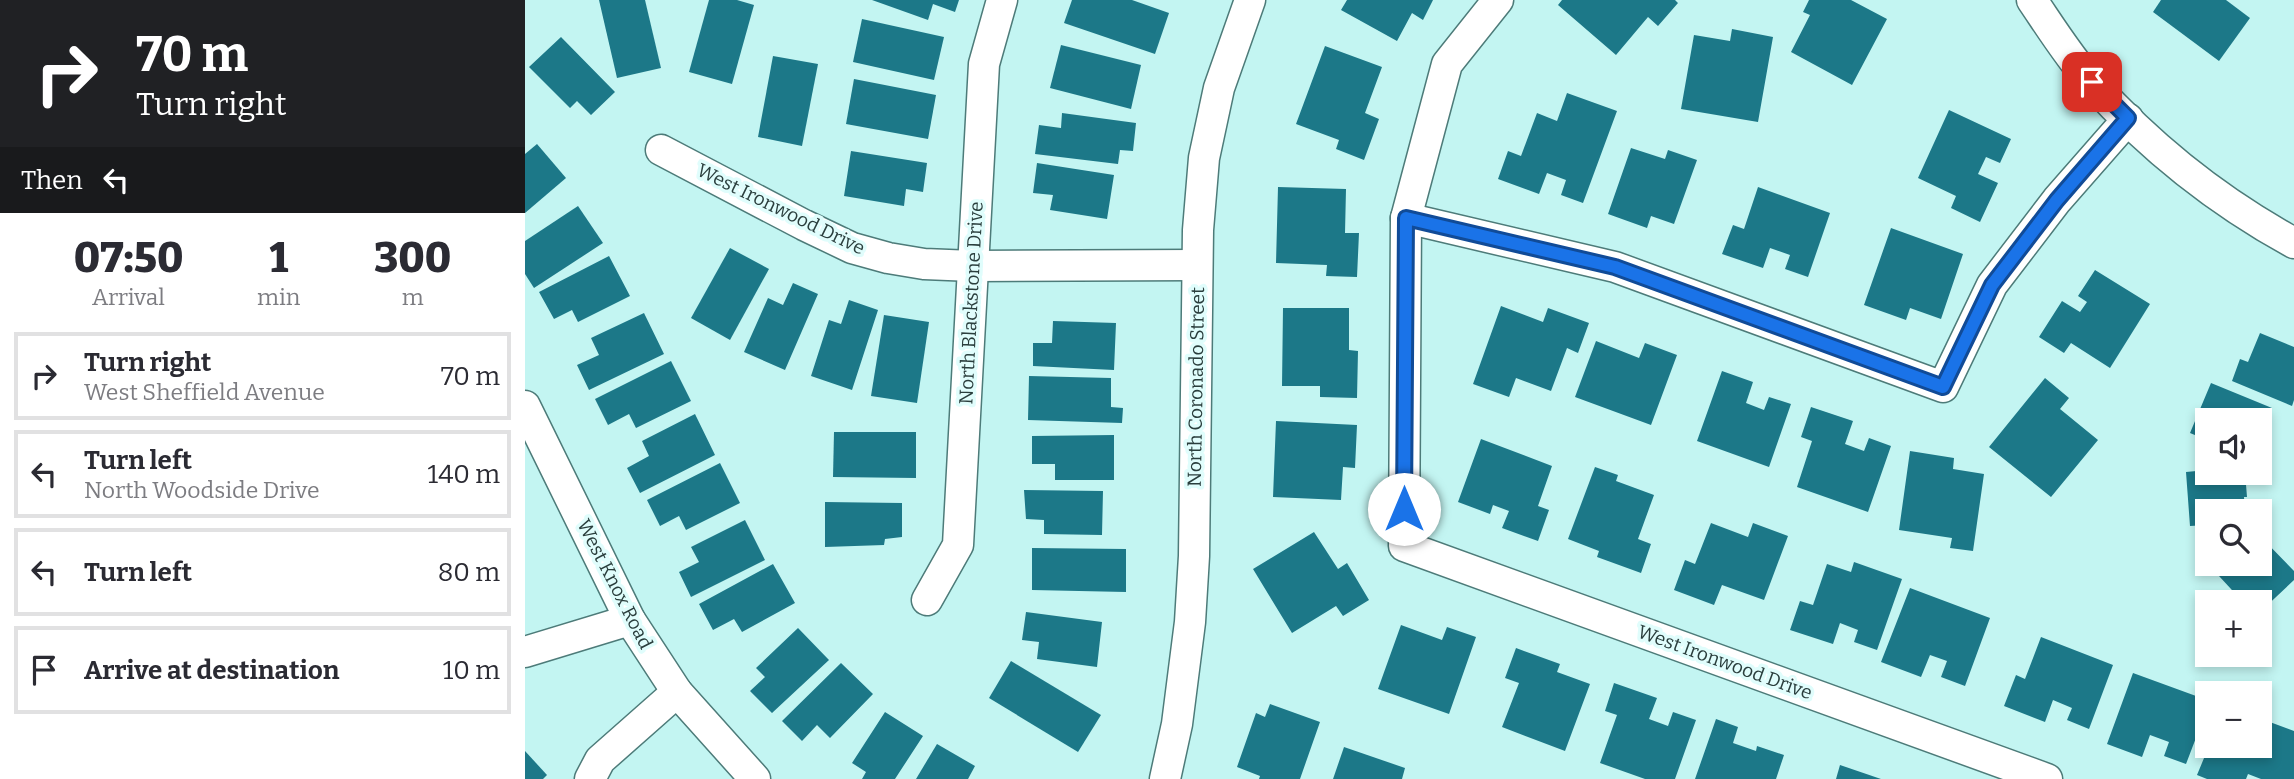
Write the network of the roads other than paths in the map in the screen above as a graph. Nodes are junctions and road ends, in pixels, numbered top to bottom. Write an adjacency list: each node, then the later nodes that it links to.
1 (1002, 0): 10 (street, North Blackstone Drive)
2 (1249, 0): 9 (street, North Coronado Street)
3 (1498, 0): 7 (street)
4 (2032, 0): 5 (street)
5 (2128, 118): 7 (street); 8 (street)
6 (661, 150): 10 (street, West Ironwood Drive)
7 (1406, 218): 19 (street, West Ironwood Drive)
8 (2294, 243)
9 (1197, 265): 10 (street, West Ironwood Drive); 18 (street, North Coronado Street)
10 (973, 266): 12 (street, North Blackstone Drive)
11 (525, 406): 13 (street, West Knox Road)
12 (927, 600)
13 (630, 620): 14 (street); 15 (street, West Knox Road)
14 (525, 652)
15 (677, 692): 16 (street); 17 (street, West Knox Road)
16 (590, 779)
17 (755, 779)
18 (1165, 779)
19 (2047, 779)

